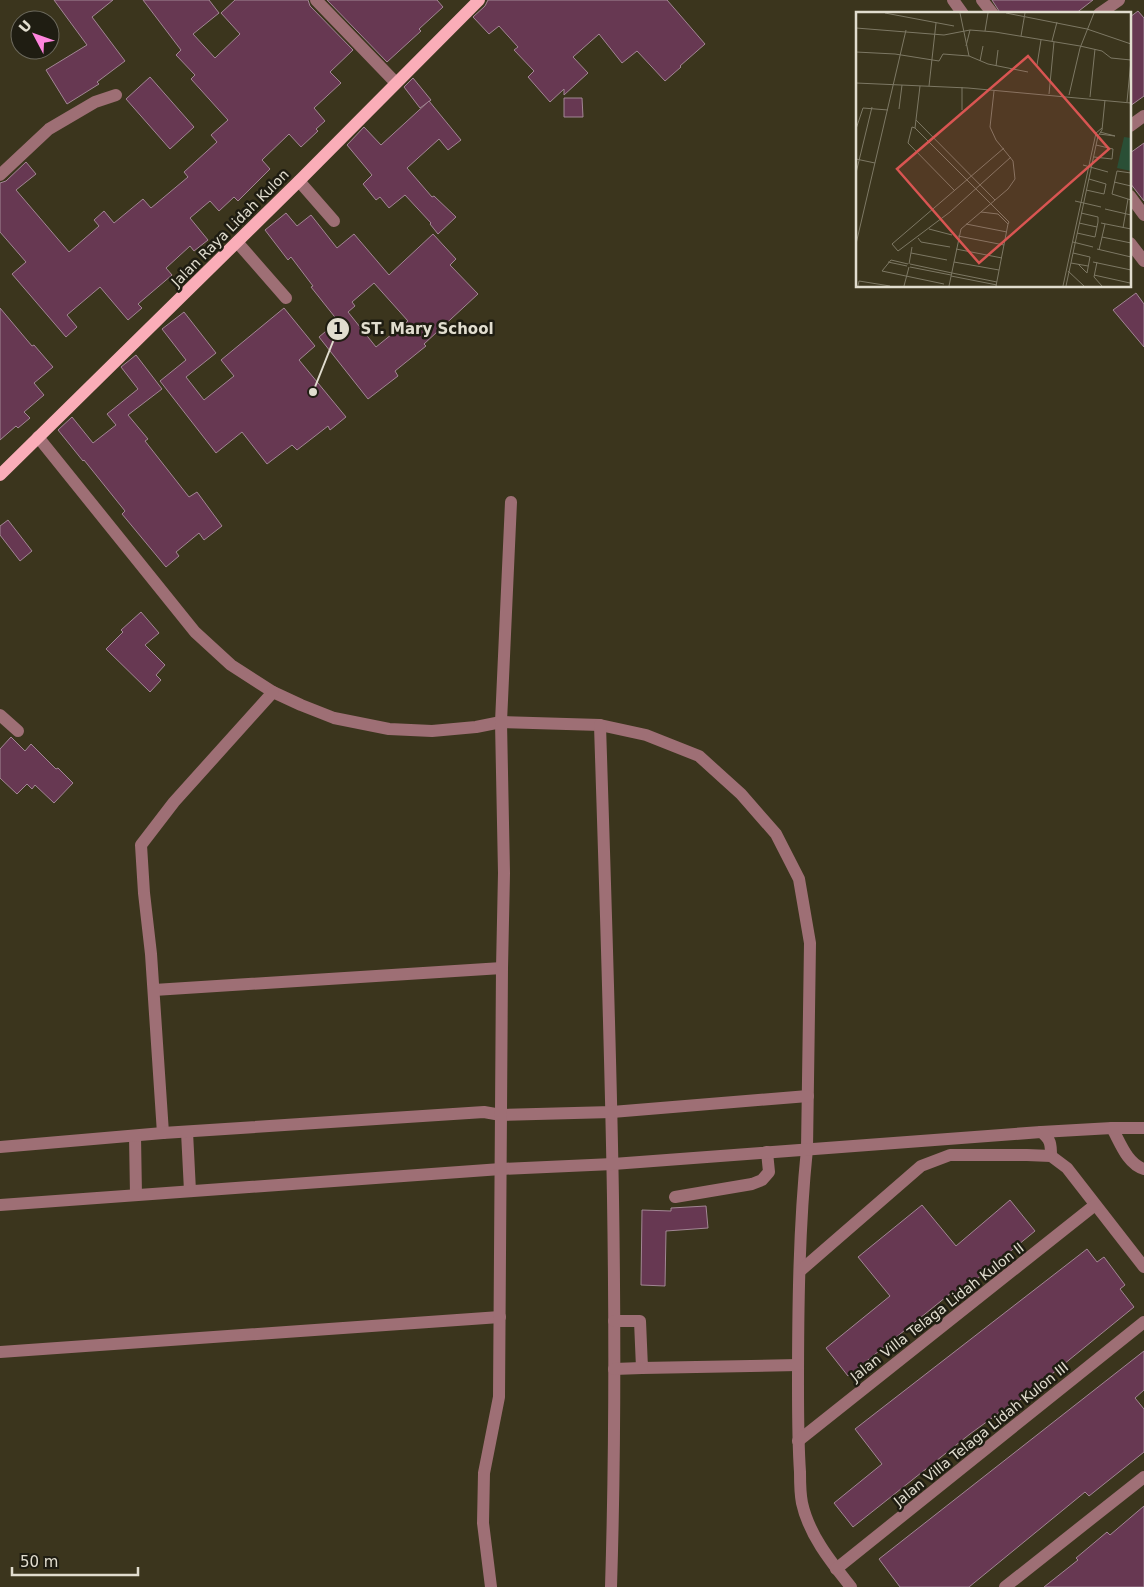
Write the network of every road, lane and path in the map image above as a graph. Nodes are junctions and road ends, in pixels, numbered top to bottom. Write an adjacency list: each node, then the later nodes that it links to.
1 (316, 0): 9 (street)
2 (479, 0): 9 (main road, Jalan Raya Lidah Kulon)
3 (953, 0): 6 (street)
4 (982, 0): 7 (street)
5 (1119, 0): 8 (street)
6 (962, 12)
7 (991, 12)
8 (1103, 12)
9 (396, 83): 14 (main road, Jalan Raya Lidah Kulon)
10 (116, 95): 13 (street)
11 (1144, 116): 12 (street)
12 (1132, 125)
13 (0, 175)
14 (299, 181): 17 (street); 18 (main road, Jalan Raya Lidah Kulon)
15 (1132, 199): 16 (street)
16 (1144, 215)
17 (334, 221)
18 (237, 242): 19 (street); 20 (main road, Jalan Raya Lidah Kulon)
19 (286, 298)
20 (38, 437): 21 (main road, Jalan Raya Lidah Kulon); 23 (street)
21 (0, 474)
22 (511, 502): 25 (street)
23 (273, 692): 25 (street); 29 (street)
24 (0, 715): 27 (street)
25 (501, 722): 26 (street); 28 (street)
26 (600, 725): 30 (street); 31 (street)
27 (18, 731)
28 (502, 968): 29 (street); 32 (street)
29 (154, 990): 37 (street)
30 (808, 1096): 31 (street); 40 (street)
31 (612, 1112): 32 (street); 43 (street)
32 (501, 1115): 35 (street); 44 (street)
33 (1112, 1128): 34 (street); 36 (street); 45 (street)
34 (1144, 1128)
35 (187, 1132): 37 (street); 46 (street)
36 (1041, 1132): 40 (street); 42 (street)
37 (164, 1134): 38 (street)
38 (135, 1136): 39 (street); 47 (street)
39 (0, 1147)
40 (807, 1149): 41 (street); 52 (street)
41 (767, 1152): 43 (street); 48 (street)
42 (1051, 1156): 50 (street); 52 (street)
43 (613, 1164): 44 (street); 54 (street)
44 (501, 1168): 46 (street); 53 (street)
45 (1144, 1169)
46 (190, 1191): 47 (street)
47 (136, 1195): 49 (street)
48 (675, 1197)
49 (0, 1205)
50 (1096, 1205): 51 (street); 60 (street, Jalan Villa Telaga Lidah Kulon II)
51 (1144, 1267)
52 (800, 1271): 57 (street)
53 (500, 1317): 56 (street); 63 (street)
54 (614, 1321): 58 (street); 59 (street)
55 (1144, 1322): 62 (street, Jalan Villa Telaga Lidah Kulon III)
56 (0, 1352)
57 (798, 1364): 58 (street); 60 (street)
58 (642, 1368): 59 (street)
59 (614, 1369): 64 (street)
60 (798, 1441): 62 (street)
61 (1144, 1477): 66 (street)
62 (836, 1569): 65 (street)
63 (491, 1587)
64 (611, 1587)
65 (851, 1587)
66 (1005, 1587)

